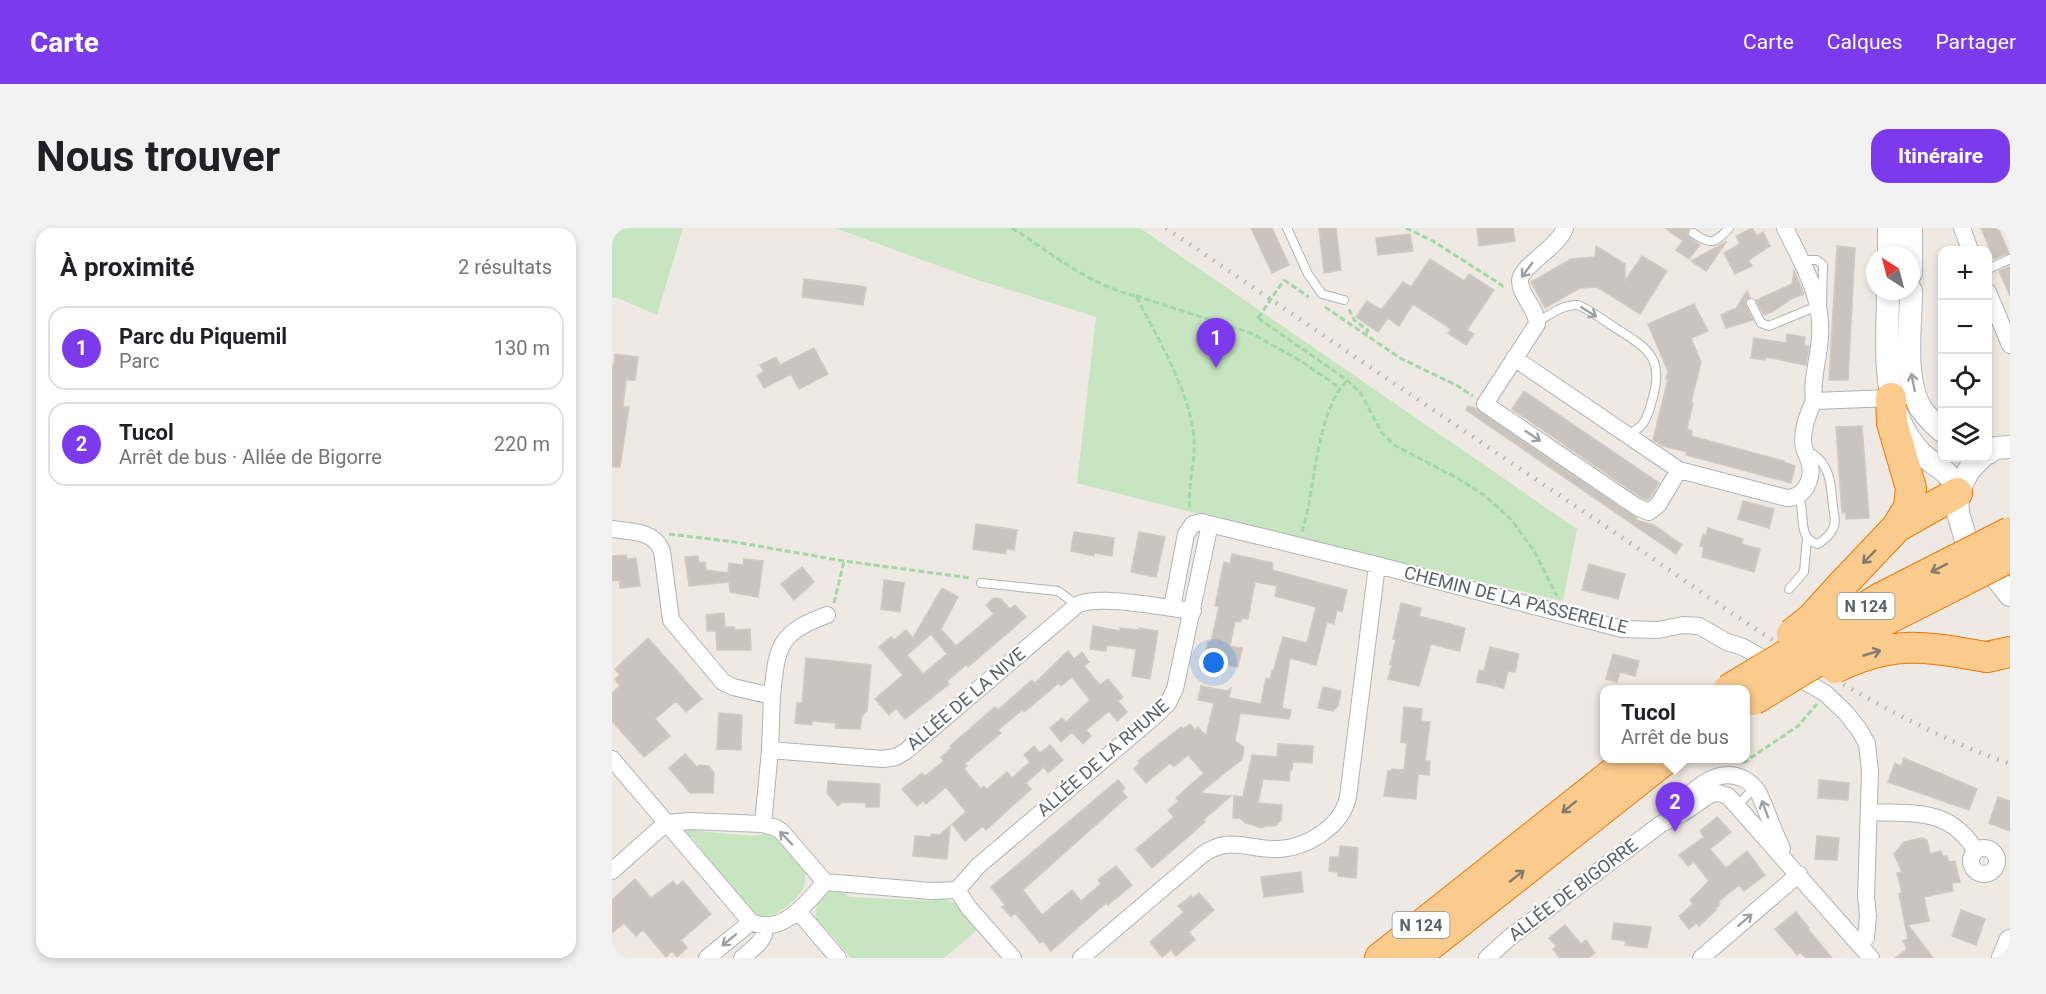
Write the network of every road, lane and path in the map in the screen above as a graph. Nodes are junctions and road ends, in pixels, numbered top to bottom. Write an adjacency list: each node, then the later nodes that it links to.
1 (1012, 228): 18 (path)
2 (1287, 228): 19 (lane)
3 (1406, 228): 17 (path)
4 (1564, 228): 17 (street, one-way to 17)
5 (1729, 228): 10 (lane)
6 (1785, 228): 24 (street)
7 (1889, 228): 11 (street)
8 (1911, 228): 12 (street)
9 (1962, 228): 13 (street)
10 (1693, 233)
11 (1889, 246)
12 (1911, 246)
13 (1969, 246)
14 (2010, 259): 15 (lane)
15 (1992, 267)
16 (1284, 280): 28 (path, bridge)
17 (1520, 284): 25 (street)
18 (1136, 296): 29 (path); 40 (path)
19 (1344, 300): 32 (path)
20 (1888, 300): 30 (street)
21 (1911, 300): 33 (street, one-way to 21)
22 (1991, 300): 26 (street)
23 (1751, 303): 24 (lane)
24 (1819, 306): 31 (street)
25 (1537, 322): 27 (street); 34 (lane, one-way to 34)
26 (2010, 345)
27 (1515, 358): 32 (street); 34 (street)
28 (1347, 380): 29 (path); 56 (path)
29 (1340, 388): 46 (path)
30 (1891, 398): 31 (street); 38 (street); 41 (highway)
31 (1814, 401): 36 (street)
32 (1485, 404): 37 (street, one-way to 37)
33 (1938, 427)
34 (1627, 434): 37 (street)
35 (1993, 451): 38 (street)
36 (1807, 455): 39 (street); 44 (lane)
37 (1679, 470): 39 (street)
38 (1957, 493): 41 (highway); 52 (street)
39 (1798, 495): 44 (lane)
40 (1203, 523): 46 (street, CHEMIN DE LA PASSERELLE); 54 (street); 55 (street, ALLÉE DE LA RHUNE)
41 (1897, 527): 59 (highway, one-way to 59, bridge)
42 (612, 529): 45 (street)
43 (2010, 532): 60 (highway, N 124, one-way to 60, bridge)
44 (1807, 538): 51 (lane)
45 (655, 539): 48 (path); 62 (street)
46 (1297, 545): 49 (street, CHEMIN DE LA PASSERELLE)
47 (2010, 557): 63 (highway, N 124, bridge)
48 (844, 561): 50 (path); 57 (path)
49 (1377, 565): 56 (street, CHEMIN DE LA PASSERELLE); 93 (street, CHEMIN DE LA PASSERELLE)
50 (981, 583): 53 (lane)
51 (1789, 589)
52 (2010, 596)
53 (1077, 605): 54 (street); 65 (street, ALLÉE DE LA NIVE)
54 (1172, 608): 55 (street)
55 (1193, 611): 81 (street, ALLÉE DE LA RHUNE)
56 (1556, 612): 61 (street, CHEMIN DE LA PASSERELLE)
57 (827, 615): 62 (street)
58 (2002, 656): 64 (highway, one-way to 58, bridge)
59 (1718, 685)
60 (1736, 685)
61 (1825, 693): 67 (path); 73 (street, CHEMIN DE LA PASSERELLE)
62 (772, 696): 65 (street)
63 (1750, 702)
64 (1750, 715)
65 (770, 750): 75 (street)
66 (612, 759): 74 (street)
67 (1750, 760)
68 (1643, 763): 83 (highway, N 124, one-way to 68); 83 (highway, N 124, one-way to 83)
69 (1743, 763): 70 (path)
70 (1727, 774): 71 (street); 76 (street, ALLÉE DE BIGORRE)
71 (1755, 787): 72 (lane); 78 (street, one-way to 71)
72 (1738, 805): 76 (street, ALLÉE DE BIGORRE); 78 (street)
73 (1869, 812): 77 (street); 82 (street, CHEMIN DE LA PASSERELLE)
74 (666, 823): 75 (street); 79 (street); 85 (street)
75 (763, 824): 80 (street, one-way to 75)
76 (1661, 824): 96 (street, ALLÉE DE BIGORRE)
77 (1976, 851)
78 (1794, 868): 86 (street); 97 (street, one-way to 78)
79 (612, 871)
80 (825, 882): 81 (street); 84 (street)
81 (957, 890): 92 (street)
82 (1866, 897): 86 (street); 88 (street, CHEMIN DE LA PASSERELLE)
83 (1467, 902): 94 (highway, N 124); 95 (highway, N 124)
84 (798, 911): 85 (street); 91 (street)
85 (758, 924): 89 (street, one-way to 89); 90 (street)
86 (1841, 924): 88 (street)
87 (2010, 941): 99 (street)
88 (1859, 944): 98 (street)
89 (707, 958)
90 (742, 958)
91 (838, 958)
92 (1013, 958)
93 (1081, 958)
94 (1380, 958)
95 (1414, 958)
96 (1487, 958)
97 (1701, 958)
98 (1870, 958)
99 (2003, 958)

